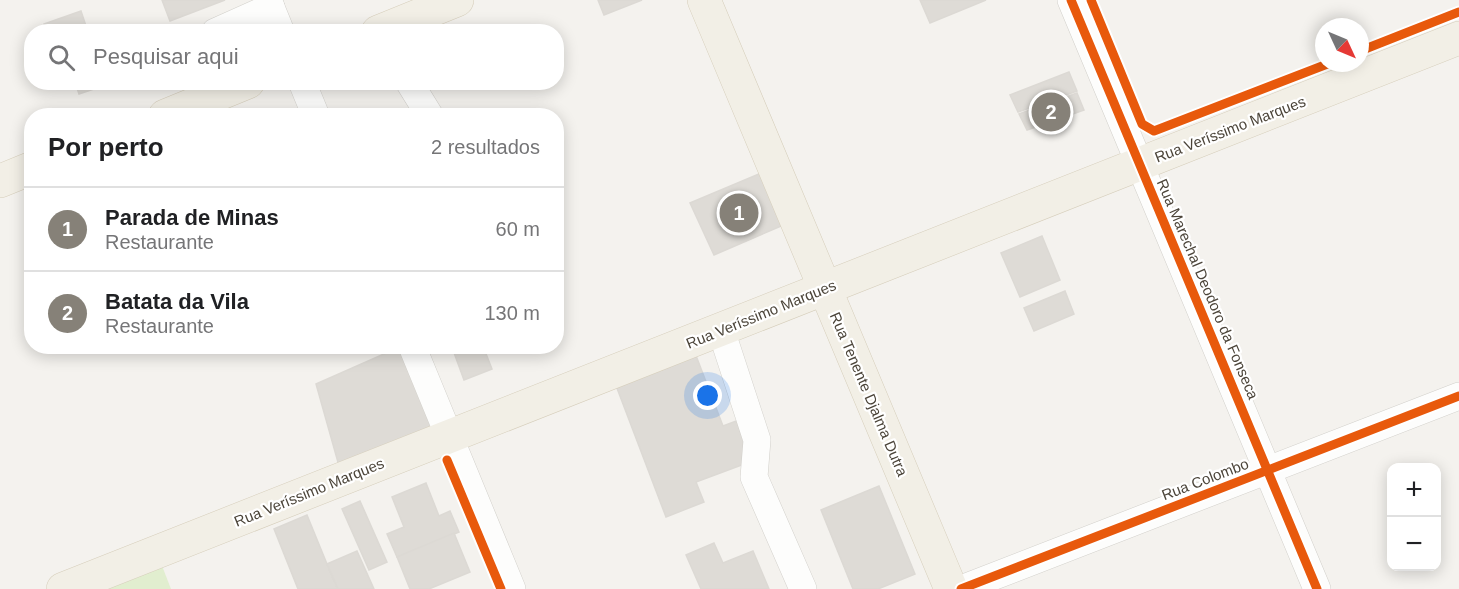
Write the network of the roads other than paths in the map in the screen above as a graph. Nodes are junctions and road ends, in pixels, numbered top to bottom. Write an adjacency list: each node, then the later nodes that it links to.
1 (457, 0): 6 (main road)
2 (704, 0): 17 (main road, Rua Tenente Djalma Dutra)
3 (1071, 0): 14 (street, Rua Marechal Deodoro da Fonseca)
4 (273, 13): 5 (street)
5 (239, 24)
6 (397, 24)
7 (1459, 38): 14 (main road, Rua Veríssimo Marques)
8 (223, 90): 11 (main road)
9 (305, 90): 12 (street)
10 (414, 90): 13 (street)
11 (183, 108)
12 (313, 108)
13 (425, 108)
14 (1139, 164): 17 (main road, Rua Veríssimo Marques); 22 (street, Rua Marechal Deodoro da Fonseca)
15 (24, 171): 16 (main road)
16 (0, 181)
17 (825, 289): 18 (main road, Rua Veríssimo Marques); 26 (main road, Rua Tenente Djalma Dutra)
18 (721, 330): 21 (main road, Rua Veríssimo Marques); 25 (street)
19 (415, 354): 21 (street)
20 (1459, 396): 22 (street, Rua Colombo)
21 (449, 436): 23 (main road, Rua Veríssimo Marques); 24 (street)
22 (1268, 471): 27 (street, Rua Colombo); 28 (street, Rua Marechal Deodoro da Fonseca)
23 (63, 589)
24 (512, 589)
25 (803, 589)
26 (951, 589)
27 (961, 589)
28 (1317, 589)

